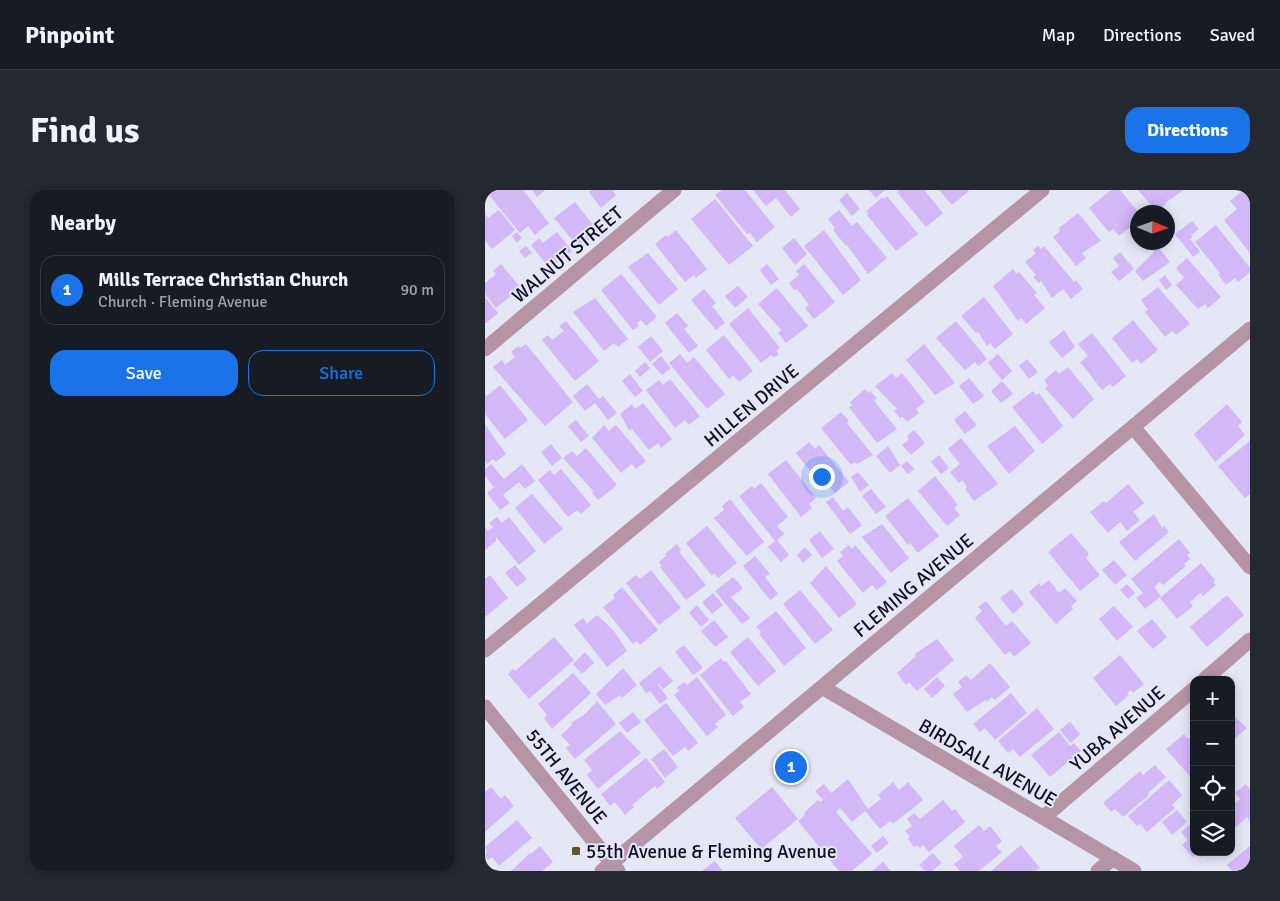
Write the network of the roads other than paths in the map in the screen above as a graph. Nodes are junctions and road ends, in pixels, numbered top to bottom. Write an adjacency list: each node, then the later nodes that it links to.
1 (674, 190): 4 (street, WALNUT STREET)
2 (1042, 190): 8 (street, HILLEN DRIVE)
3 (1250, 329): 5 (street, FLEMING AVENUE)
4 (485, 349)
5 (1134, 428): 6 (street); 10 (street, FLEMING AVENUE)
6 (1250, 567)
7 (1250, 640): 9 (street)
8 (485, 650)
9 (1209, 676)
10 (822, 687): 13 (street, BIRDSALL AVENUE); 15 (street, FLEMING AVENUE)
11 (1190, 692): 13 (street, YUBA AVENUE)
12 (485, 707): 15 (street, 55TH AVENUE)
13 (1044, 818): 14 (street, BIRDSALL AVENUE)
14 (1113, 858): 16 (street); 17 (street, BIRDSALL AVENUE)
15 (610, 868)
16 (1097, 871)
17 (1135, 871)

